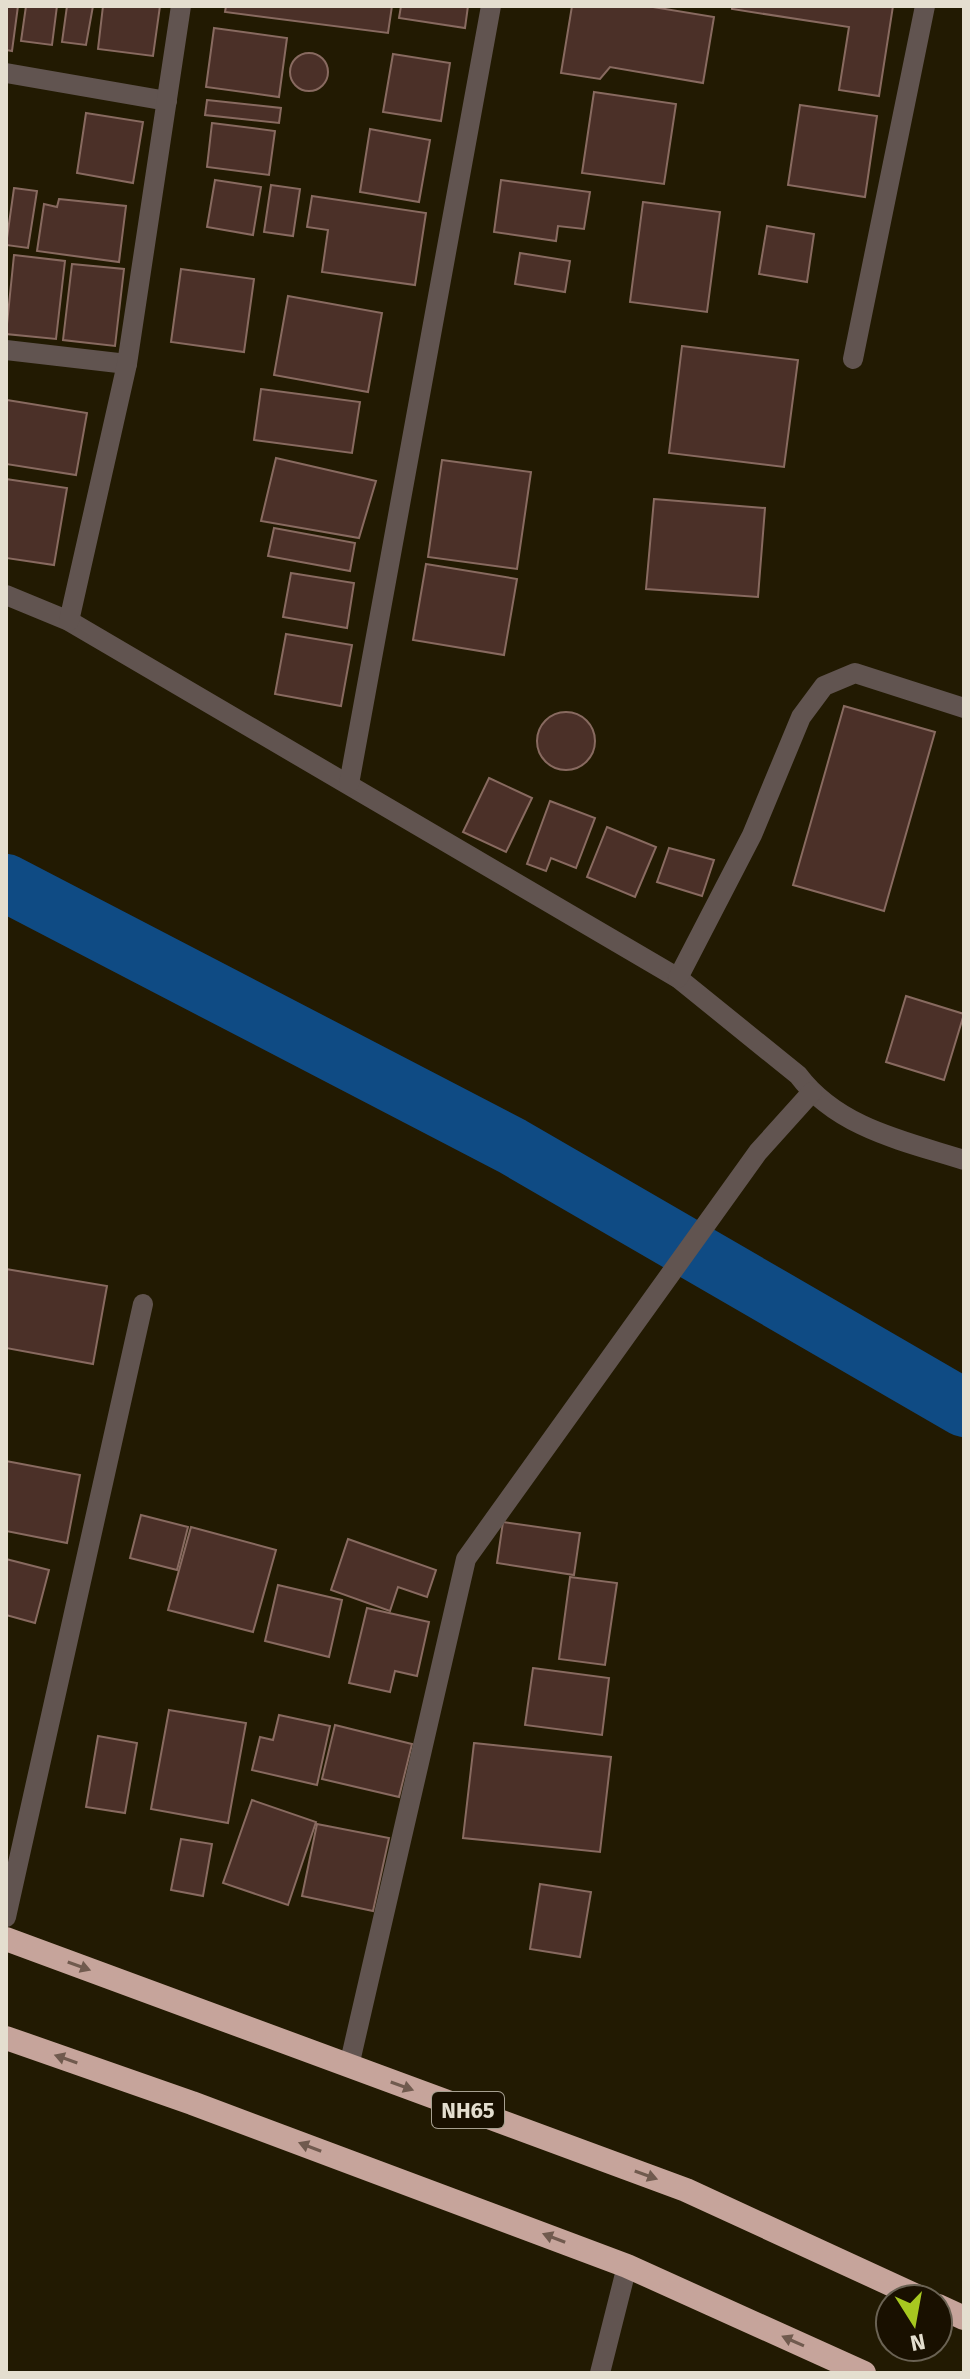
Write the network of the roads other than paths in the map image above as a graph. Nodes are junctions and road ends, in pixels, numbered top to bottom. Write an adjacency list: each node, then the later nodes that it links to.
1 (181, 6): 5 (street)
2 (491, 6): 12 (street)
3 (925, 6): 7 (street)
4 (6, 73): 5 (street)
5 (167, 101): 8 (street)
6 (6, 350): 8 (street)
7 (853, 359)
8 (127, 364): 10 (street)
9 (6, 595): 10 (street)
10 (69, 621): 12 (street)
11 (964, 708): 13 (street)
12 (349, 784): 13 (street)
13 (678, 978): 14 (street)
14 (812, 1092): 15 (street); 20 (street)
15 (964, 1160)
16 (143, 1304): 17 (street)
17 (6, 1917)
18 (6, 1939): 20 (highway, NH65, one-way to 20)
19 (6, 2038): 21 (highway, one-way to 19)
20 (349, 2066): 22 (highway, NH65, one-way to 22)
21 (627, 2266): 23 (street); 24 (highway, one-way to 21)
22 (888, 2283)
23 (600, 2373)
24 (864, 2373)

